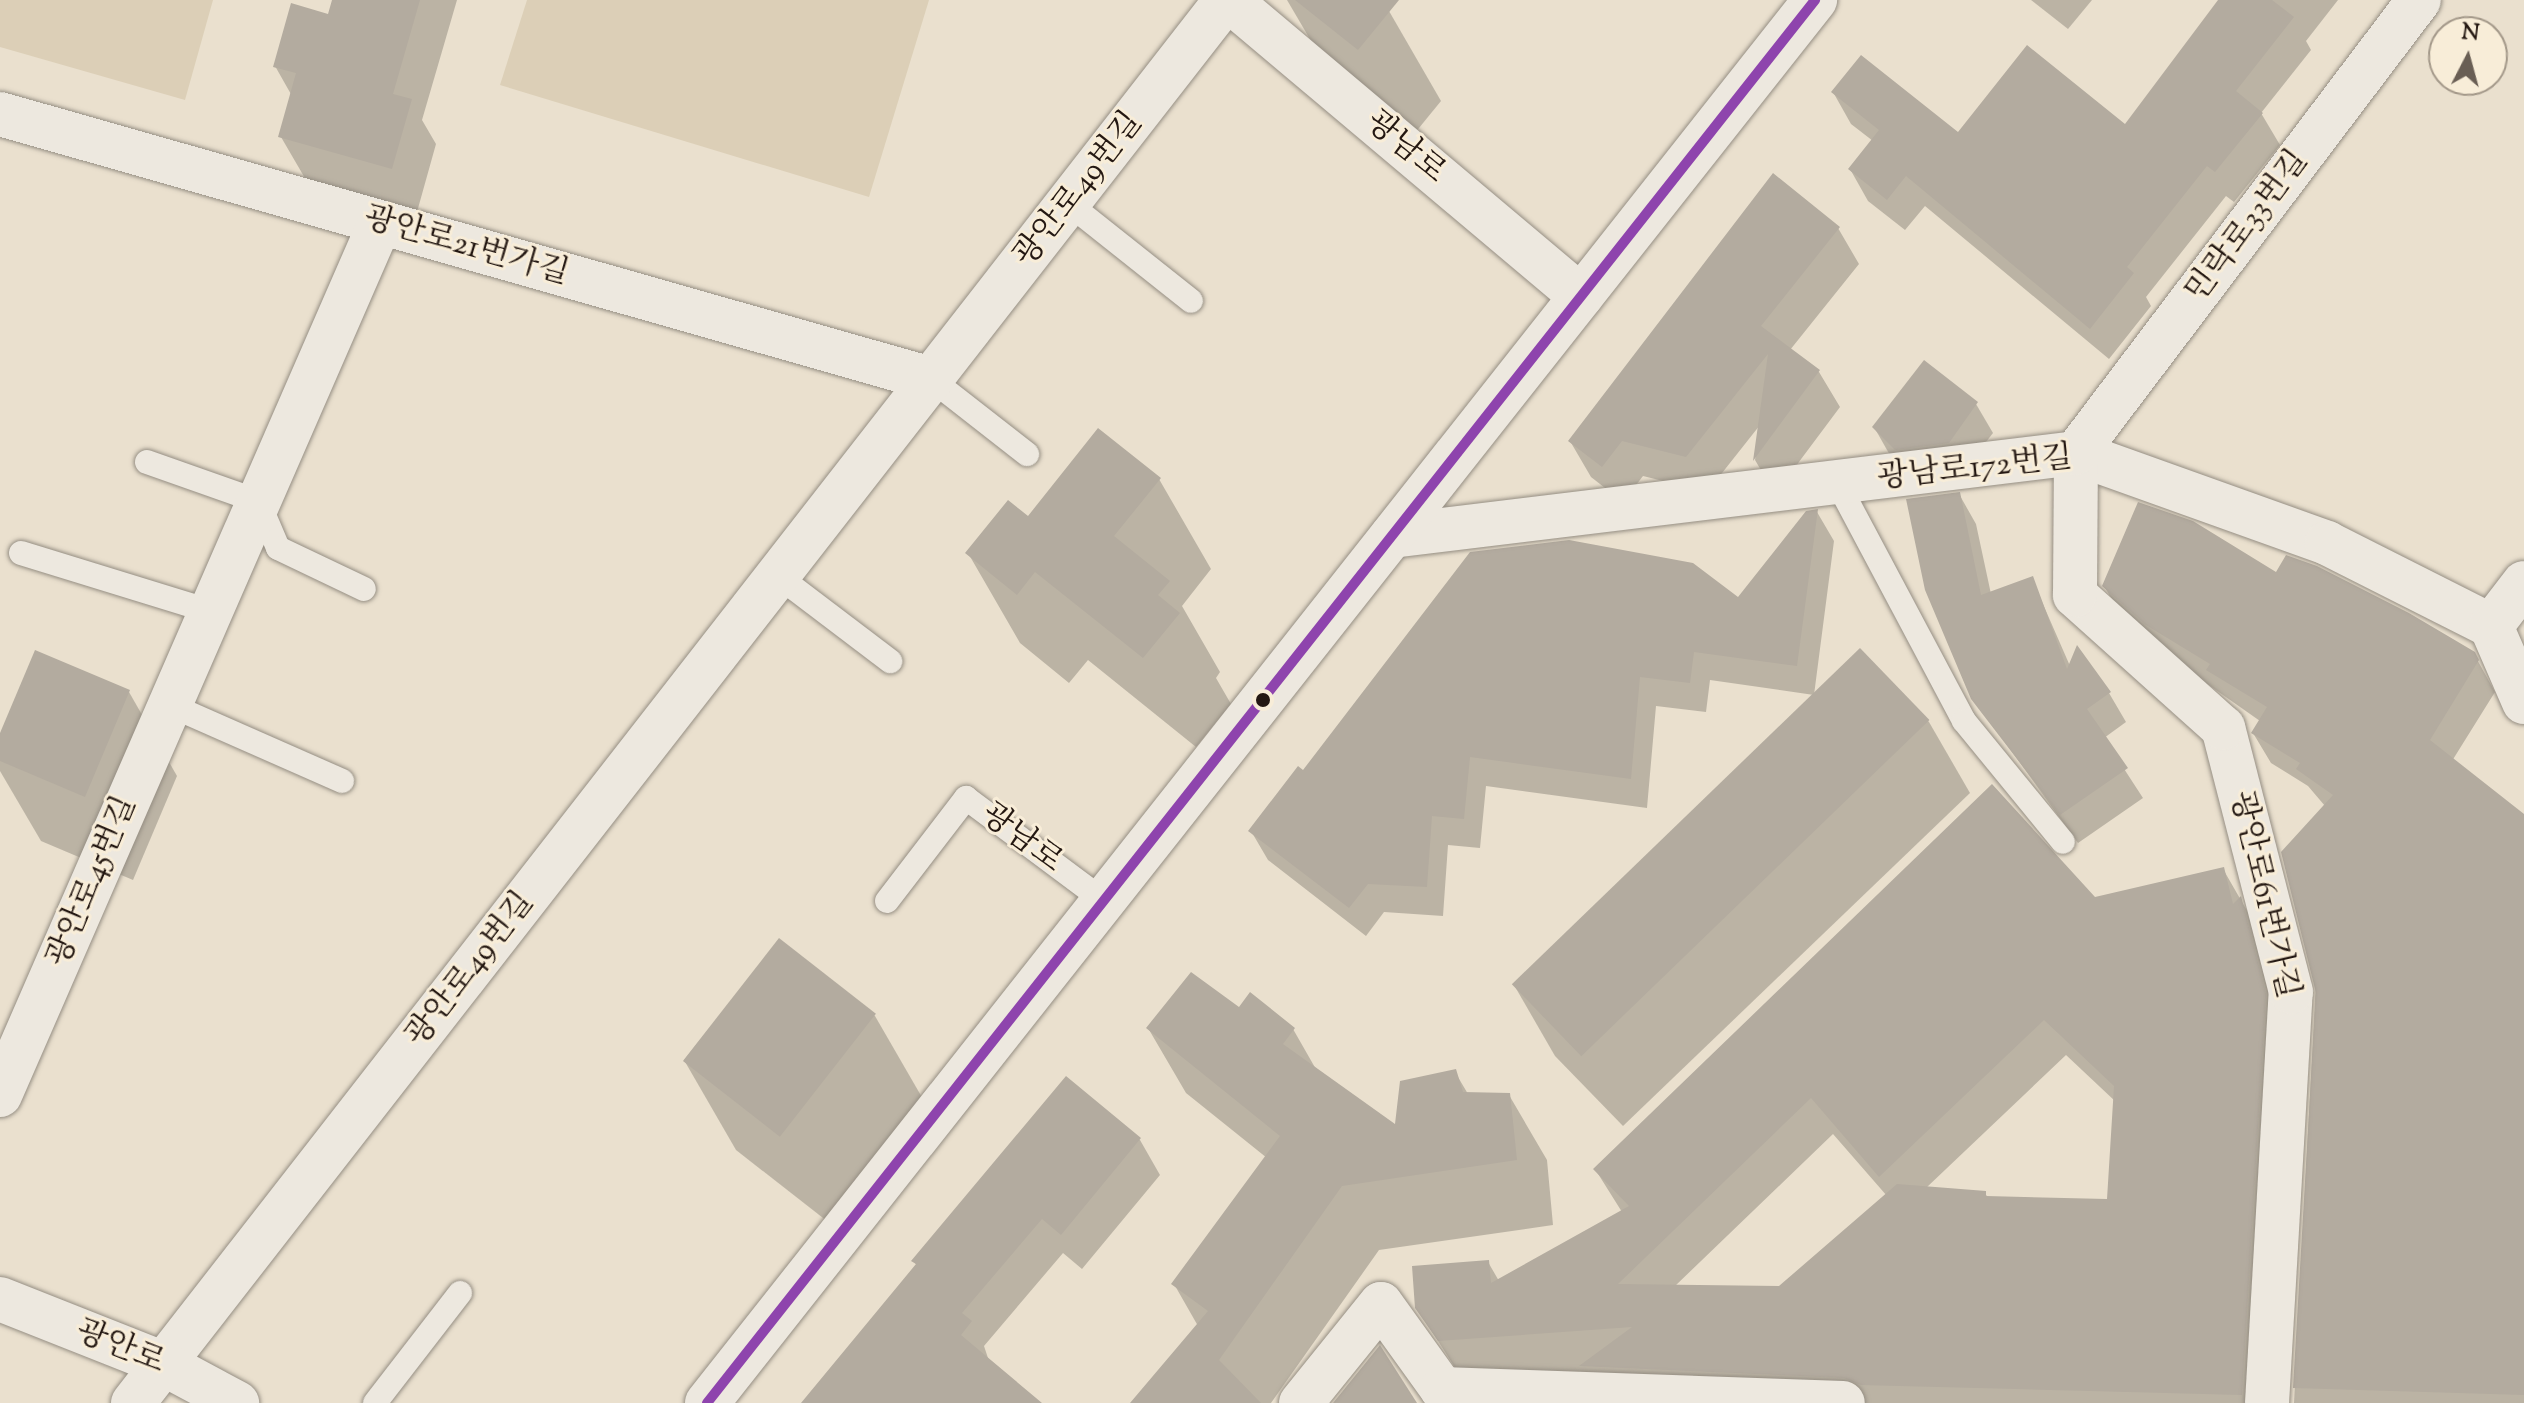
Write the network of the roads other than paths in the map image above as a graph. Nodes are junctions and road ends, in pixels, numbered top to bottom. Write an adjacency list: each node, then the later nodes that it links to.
1 (1228, 0): 5 (street, 광안로49번길); 7 (street, 광남로)
2 (1815, 0): 7 (street)
3 (2419, 0): 10 (street, 민락로33번길)
4 (0, 114): 6 (street, 광안로21번가길)
5 (1068, 203): 8 (lane); 9 (street, 광안로49번길)
6 (380, 223): 9 (street, 광안로21번가길); 14 (street, 광안로45번길)
7 (1581, 296): 15 (street)
8 (1191, 301)
9 (931, 379): 11 (lane); 17 (street, 광안로49번길)
10 (2076, 453): 13 (street, 광남로172번길); 21 (street, 광남로172번길); 39 (street, 광안로61번가길)
11 (1027, 454)
12 (147, 462): 14 (lane)
13 (1838, 484): 15 (street, 광남로172번길); 26 (lane)
14 (258, 501): 19 (lane); 20 (street, 광안로45번길)
15 (1392, 536): 28 (street)
16 (21, 553): 20 (lane)
17 (778, 576): 22 (lane); 32 (street, 광안로49번길)
18 (2524, 583): 21 (street)
19 (364, 589)
20 (210, 611): 24 (street, 광안로45번길)
21 (2491, 626): 23 (street)
22 (890, 661)
23 (2524, 702)
24 (170, 705): 25 (lane); 29 (street, 광안로45번길)
25 (342, 781)
26 (2063, 842)
27 (887, 901): 28 (lane, 광남로)
28 (1104, 901): 36 (street)
29 (5, 1068)
30 (460, 1293): 35 (lane)
31 (0, 1299): 32 (street, 광안로)
32 (164, 1364): 33 (street, 광안로49번길); 34 (street, 광안로)
33 (133, 1403)
34 (237, 1403)
35 (375, 1403)
36 (707, 1403)
37 (1301, 1403): 38 (street)
38 (1843, 1403)
39 (2267, 1403)

